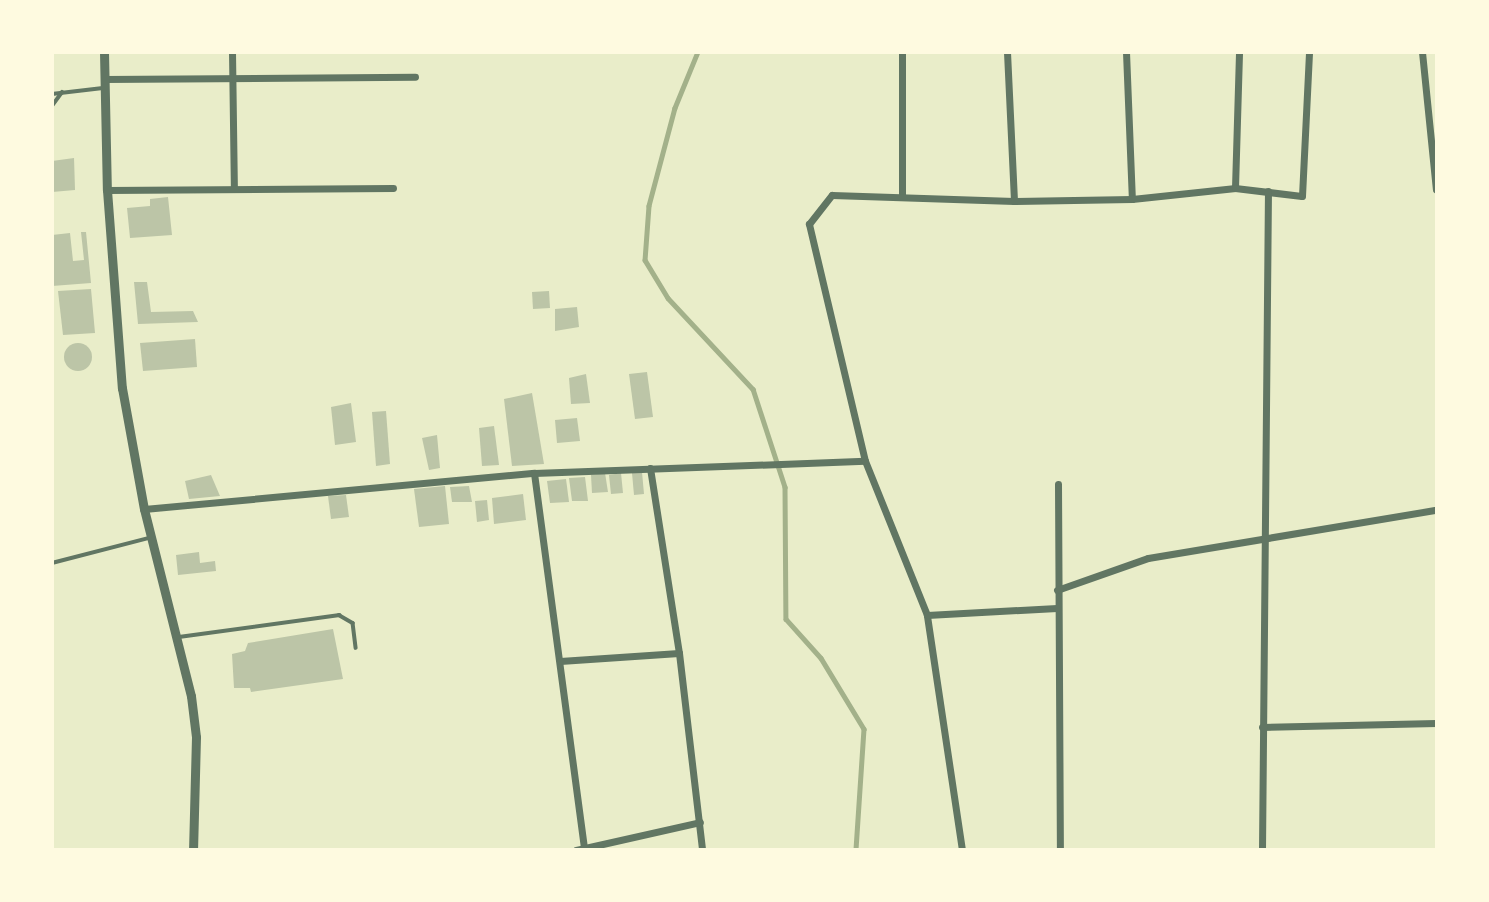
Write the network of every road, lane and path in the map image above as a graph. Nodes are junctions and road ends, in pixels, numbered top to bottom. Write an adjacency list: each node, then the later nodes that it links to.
1 (104, 52): 11 (street)
2 (232, 52): 9 (street)
3 (902, 52): 21 (street)
4 (1007, 52): 23 (street)
5 (1126, 52): 22 (street)
6 (1240, 52): 17 (street)
7 (1309, 52): 20 (street)
8 (1422, 52): 18 (street)
9 (233, 77): 10 (street); 11 (street); 15 (street)
10 (415, 77)
11 (104, 83): 12 (lane); 19 (street)
12 (62, 92): 13 (lane); 14 (lane)
13 (52, 94)
14 (52, 106)
15 (234, 188): 16 (street); 19 (street)
16 (393, 188)
17 (1235, 188): 20 (street); 22 (street)
18 (1437, 189)
19 (107, 190): 28 (street)
20 (1268, 191): 31 (street)
21 (902, 197): 23 (street); 24 (street)
22 (1132, 200): 23 (street)
23 (1014, 201)
24 (865, 461): 25 (street); 35 (street)
25 (650, 468): 26 (street); 38 (street)
26 (534, 473): 28 (street); 39 (street)
27 (1058, 484): 33 (street)
28 (144, 509): 30 (street)
29 (1437, 510): 31 (street)
30 (151, 538): 32 (lane); 36 (street)
31 (1264, 538): 33 (street); 41 (street)
32 (52, 563)
33 (1058, 590): 34 (street)
34 (1057, 608): 35 (street); 47 (street)
35 (927, 615): 46 (street)
36 (177, 637): 37 (lane); 44 (street)
37 (356, 648)
38 (679, 653): 39 (street); 42 (street)
39 (560, 661): 43 (street)
40 (1437, 723): 41 (street)
41 (1262, 727): 48 (street)
42 (700, 822): 43 (street); 45 (street)
43 (580, 848)
44 (193, 849)
45 (702, 849)
46 (962, 849)
47 (1060, 849)
48 (1262, 849)

